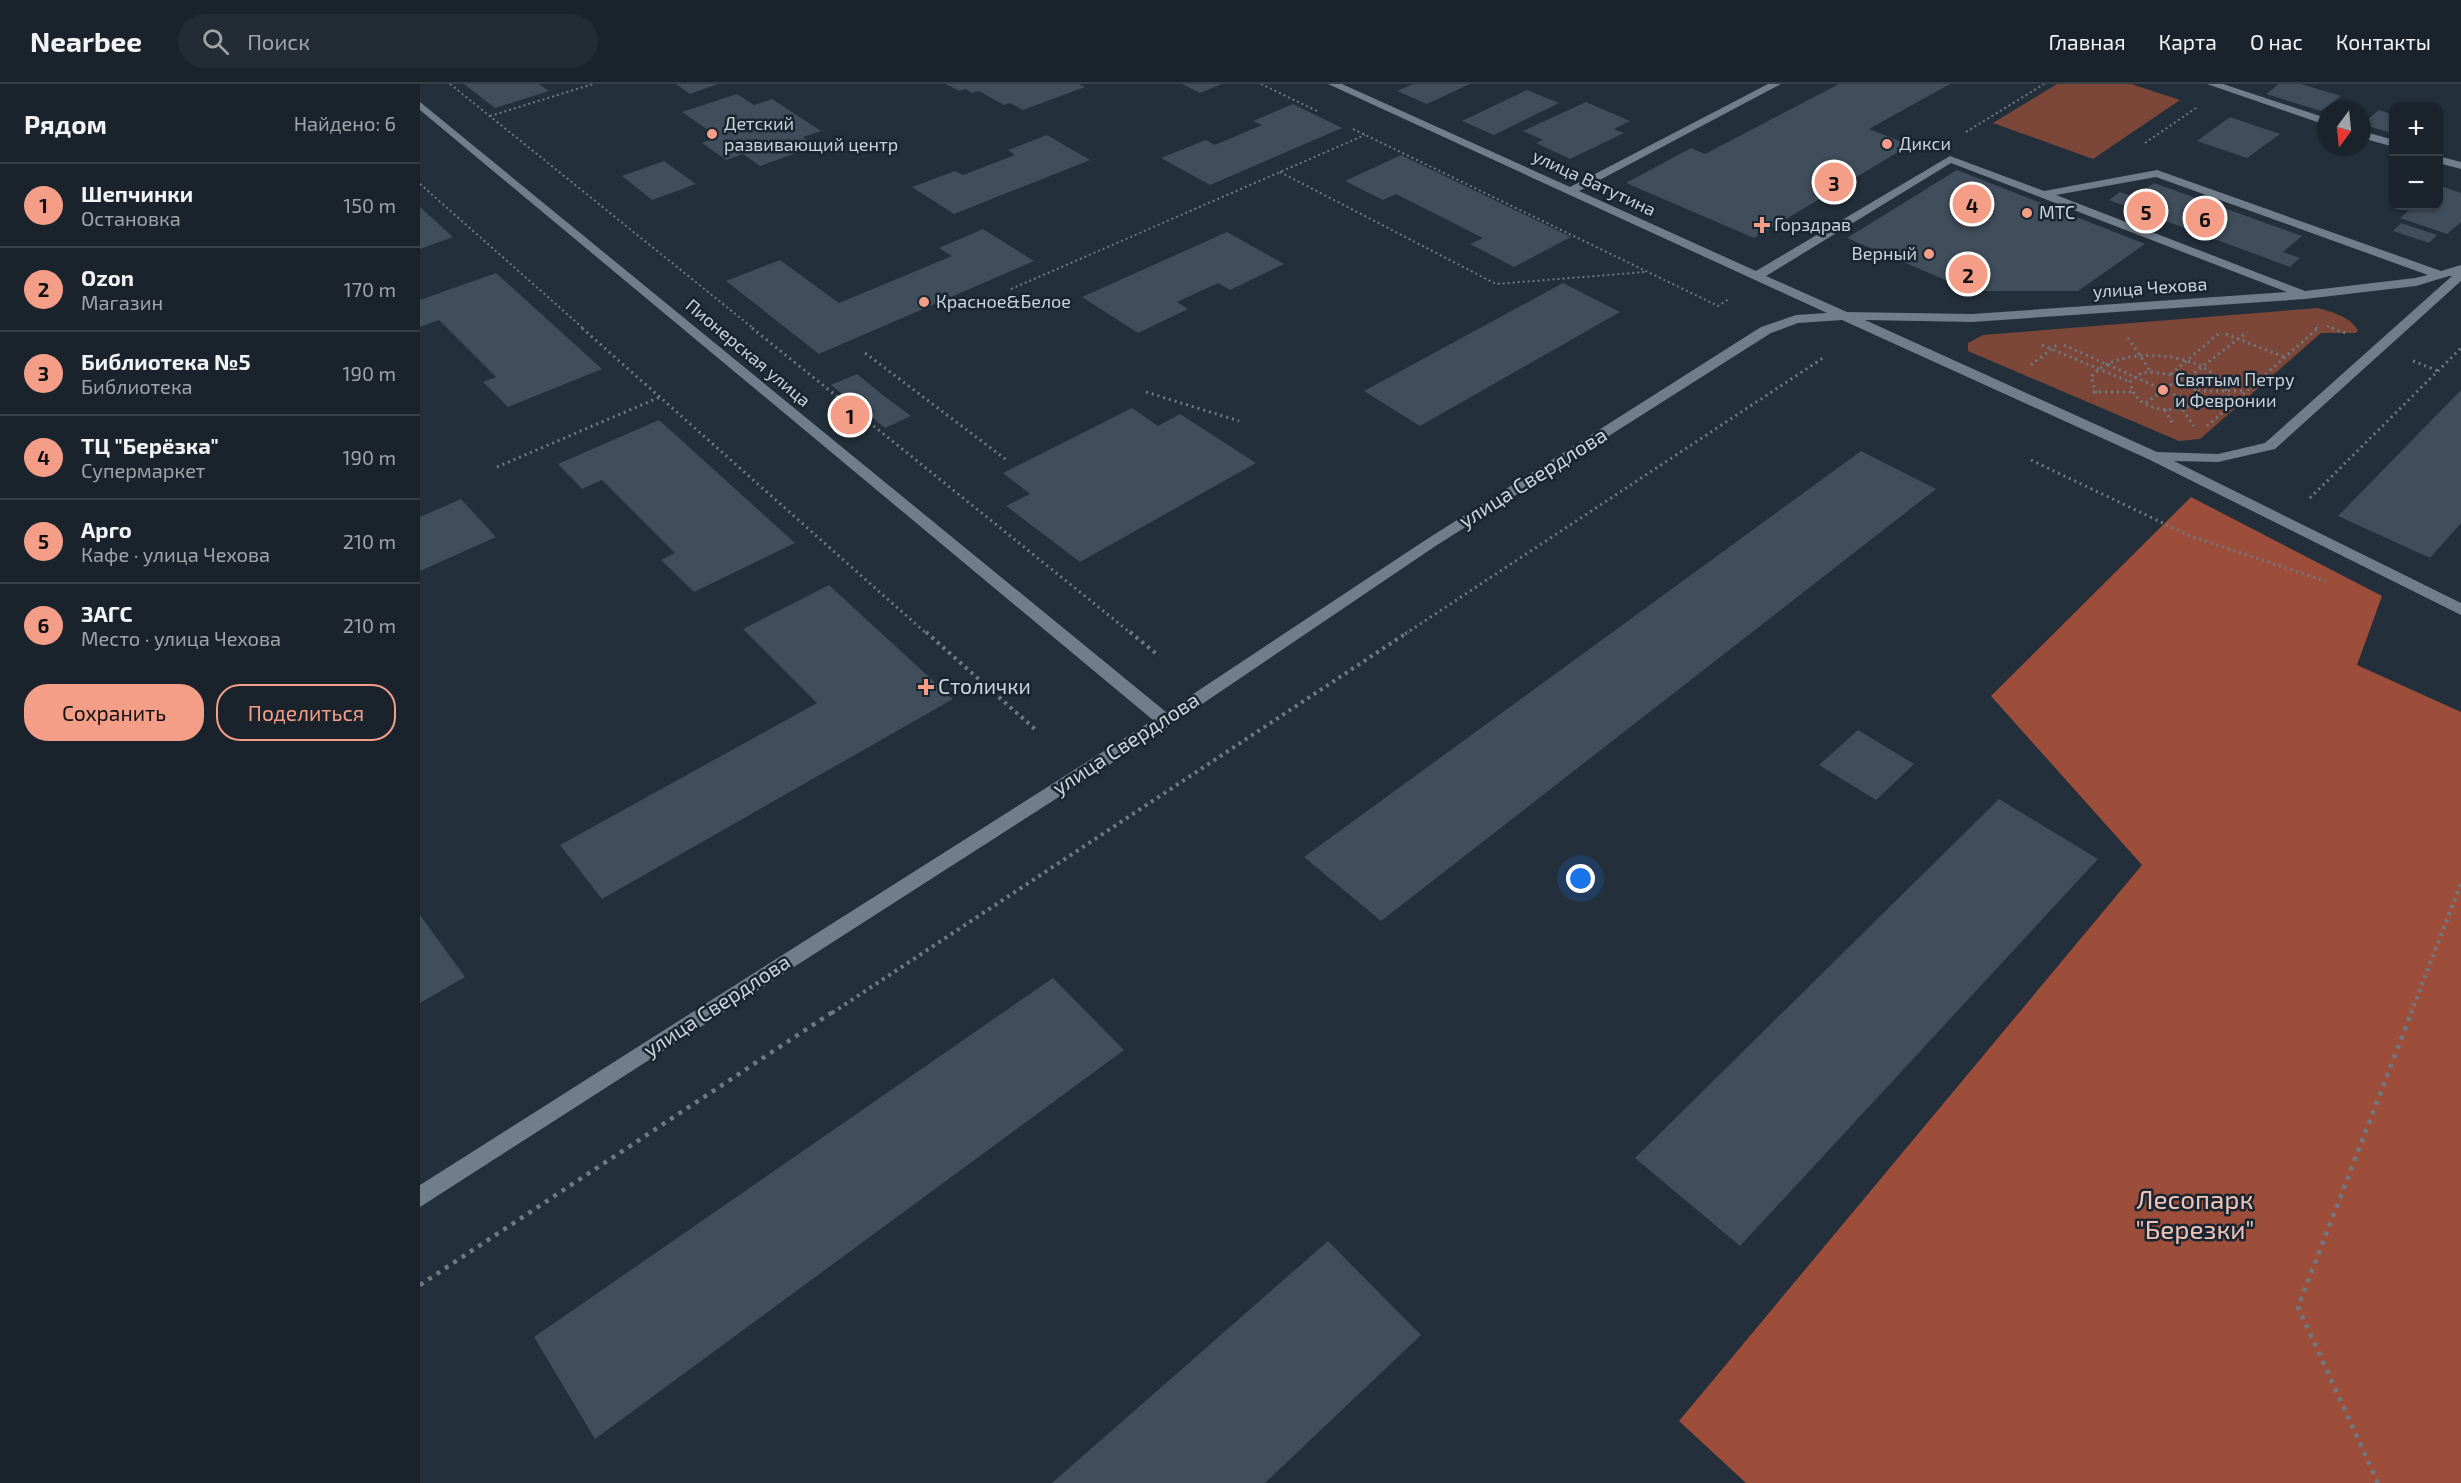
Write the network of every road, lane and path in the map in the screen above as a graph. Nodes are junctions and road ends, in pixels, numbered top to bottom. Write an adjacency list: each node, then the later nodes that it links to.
1 (450, 84): 10 (path)
2 (593, 84): 10 (path)
3 (1261, 84): 9 (path)
4 (1334, 84): 21 (street, улица Ватутина)
5 (1776, 84): 21 (street)
6 (2212, 84): 7 (street)
7 (2228, 86): 11 (street); 16 (path)
8 (420, 105): 81 (street, Пионерская улица)
9 (1324, 114)
10 (490, 117): 80 (path)
11 (2317, 119)
12 (1345, 125): 13 (path)
13 (1366, 135): 19 (path); 24 (path)
14 (2371, 137): 15 (street)
15 (2389, 142)
16 (2138, 148)
17 (2443, 160): 18 (street)
18 (2461, 166)
19 (1280, 172): 24 (path); 27 (path)
20 (420, 184): 64 (path)
21 (1569, 192): 26 (street, улица Ватутина)
22 (2043, 194): 25 (street); 26 (street); 28 (street)
23 (2461, 271): 25 (street, улица Чехова); 73 (street)
24 (1647, 272): 29 (path)
25 (2443, 276): 28 (street, улица Чехова)
26 (1755, 277): 30 (street, улица Ватутина)
27 (1011, 289)
28 (2305, 295): 30 (street, улица Чехова)
29 (1718, 306)
30 (1840, 316): 73 (street, улица Ватутина); 81 (street, улица Свердлова)
31 (2310, 319): 43 (path)
32 (2213, 329): 34 (path)
33 (2124, 332): 42 (path)
34 (2221, 332): 35 (path); 45 (path)
35 (2238, 339): 43 (path); 47 (path)
36 (2053, 340): 38 (path)
37 (2034, 342): 40 (path)
38 (2059, 343): 40 (path); 46 (path)
39 (2461, 348): 77 (path)
40 (2051, 349): 48 (path); 49 (path)
41 (865, 353): 75 (path)
42 (2140, 356): 45 (path); 46 (path); 50 (path)
43 (2284, 357): 59 (path)
44 (1823, 358): 85 (path)
45 (2186, 362): 47 (path); 51 (path)
46 (2104, 363): 48 (path); 52 (path)
47 (2201, 367): 54 (path); 58 (path)
48 (2097, 368): 55 (path); 62 (path)
49 (2023, 370)
50 (2151, 372): 51 (path); 52 (path)
51 (2170, 374): 53 (path)
52 (2134, 377): 55 (path); 56 (path)
53 (2180, 378): 54 (path); 56 (path)
54 (2185, 380): 57 (path)
55 (2130, 382): 63 (path)
56 (2163, 390): 66 (path); 67 (path)
57 (2198, 391): 58 (path); 67 (path)
58 (2227, 391): 59 (path); 68 (path)
59 (2246, 391): 68 (path)
60 (1146, 392): 71 (path)
61 (2083, 392): 62 (path)
62 (2095, 392): 63 (path); 65 (path)
63 (2132, 392): 66 (path)
64 (660, 397): 76 (path); 82 (path)
65 (2100, 399)
66 (2146, 403): 69 (path)
67 (2195, 404): 70 (path)
68 (2232, 404): 70 (path)
69 (2165, 409): 70 (path); 72 (path)
70 (2183, 410)
71 (1239, 421)
72 (2178, 433)
73 (2152, 456): 77 (street, улица Ватутина)
74 (2031, 460): 78 (path)
75 (1008, 461)
76 (497, 466)
77 (2300, 530): 79 (street, улица Ватутина)
78 (2335, 584)
79 (2461, 610)
80 (1159, 656)
81 (1164, 721): 84 (street, улица Свердлова)
82 (1037, 731)
83 (2461, 883): 86 (path)
84 (420, 1197)
85 (420, 1285)
86 (2378, 1483)

